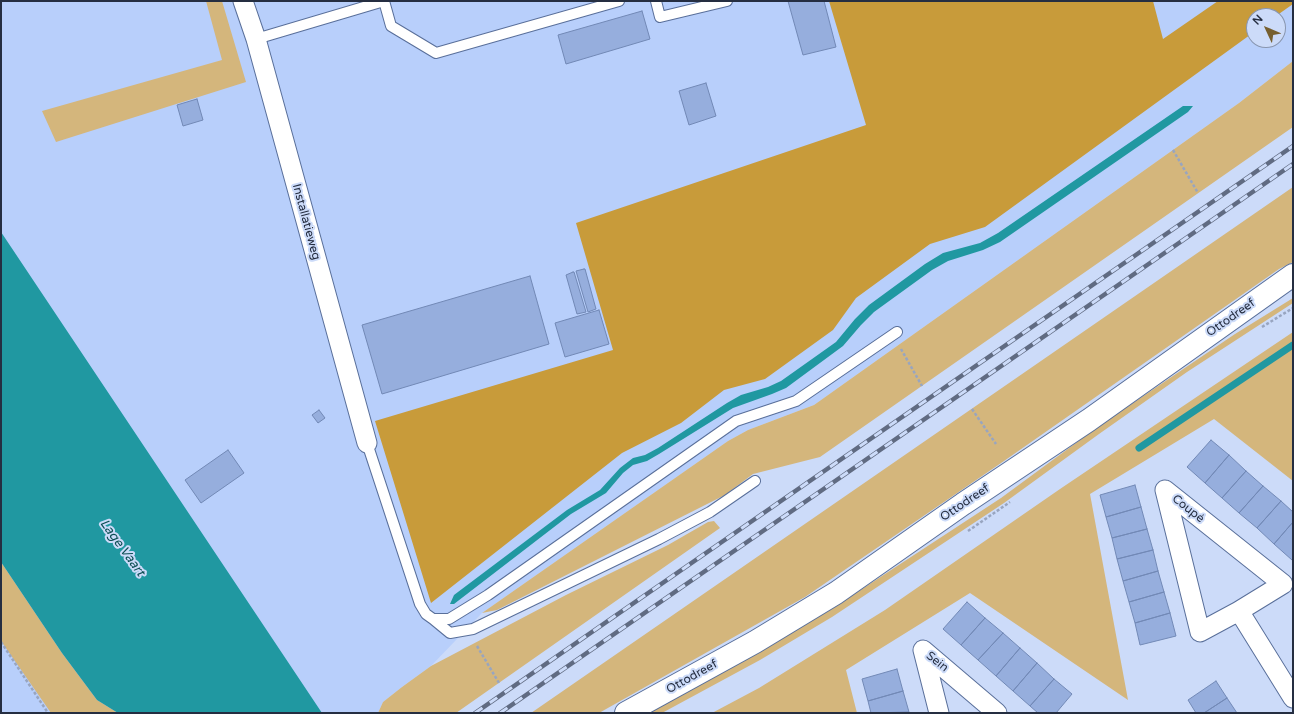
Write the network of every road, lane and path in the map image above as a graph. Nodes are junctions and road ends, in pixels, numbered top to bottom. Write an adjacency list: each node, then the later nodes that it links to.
1 (243, 1): 6 (street, Installatieweg)
2 (384, 1): 3 (lane); 6 (lane)
3 (619, 1)
4 (656, 1): 5 (lane)
5 (727, 1)
6 (256, 39): 14 (street, Installatieweg)
7 (1173, 150): 8 (path)
8 (1198, 194)
9 (1293, 275): 24 (street, Ottodreef)
10 (897, 332): 18 (lane)
11 (899, 345): 12 (path)
12 (922, 386)
13 (972, 409): 15 (path)
14 (367, 443): 18 (lane)
15 (996, 444)
16 (755, 481): 18 (lane)
17 (1239, 611): 17 (street, Coupé); 22 (street)
18 (433, 619)
19 (1, 642): 23 (path)
20 (475, 643): 21 (path)
21 (499, 683)
22 (1293, 698)
23 (48, 713)
24 (626, 713)
25 (939, 713): 26 (street, Sein)
26 (997, 713)

